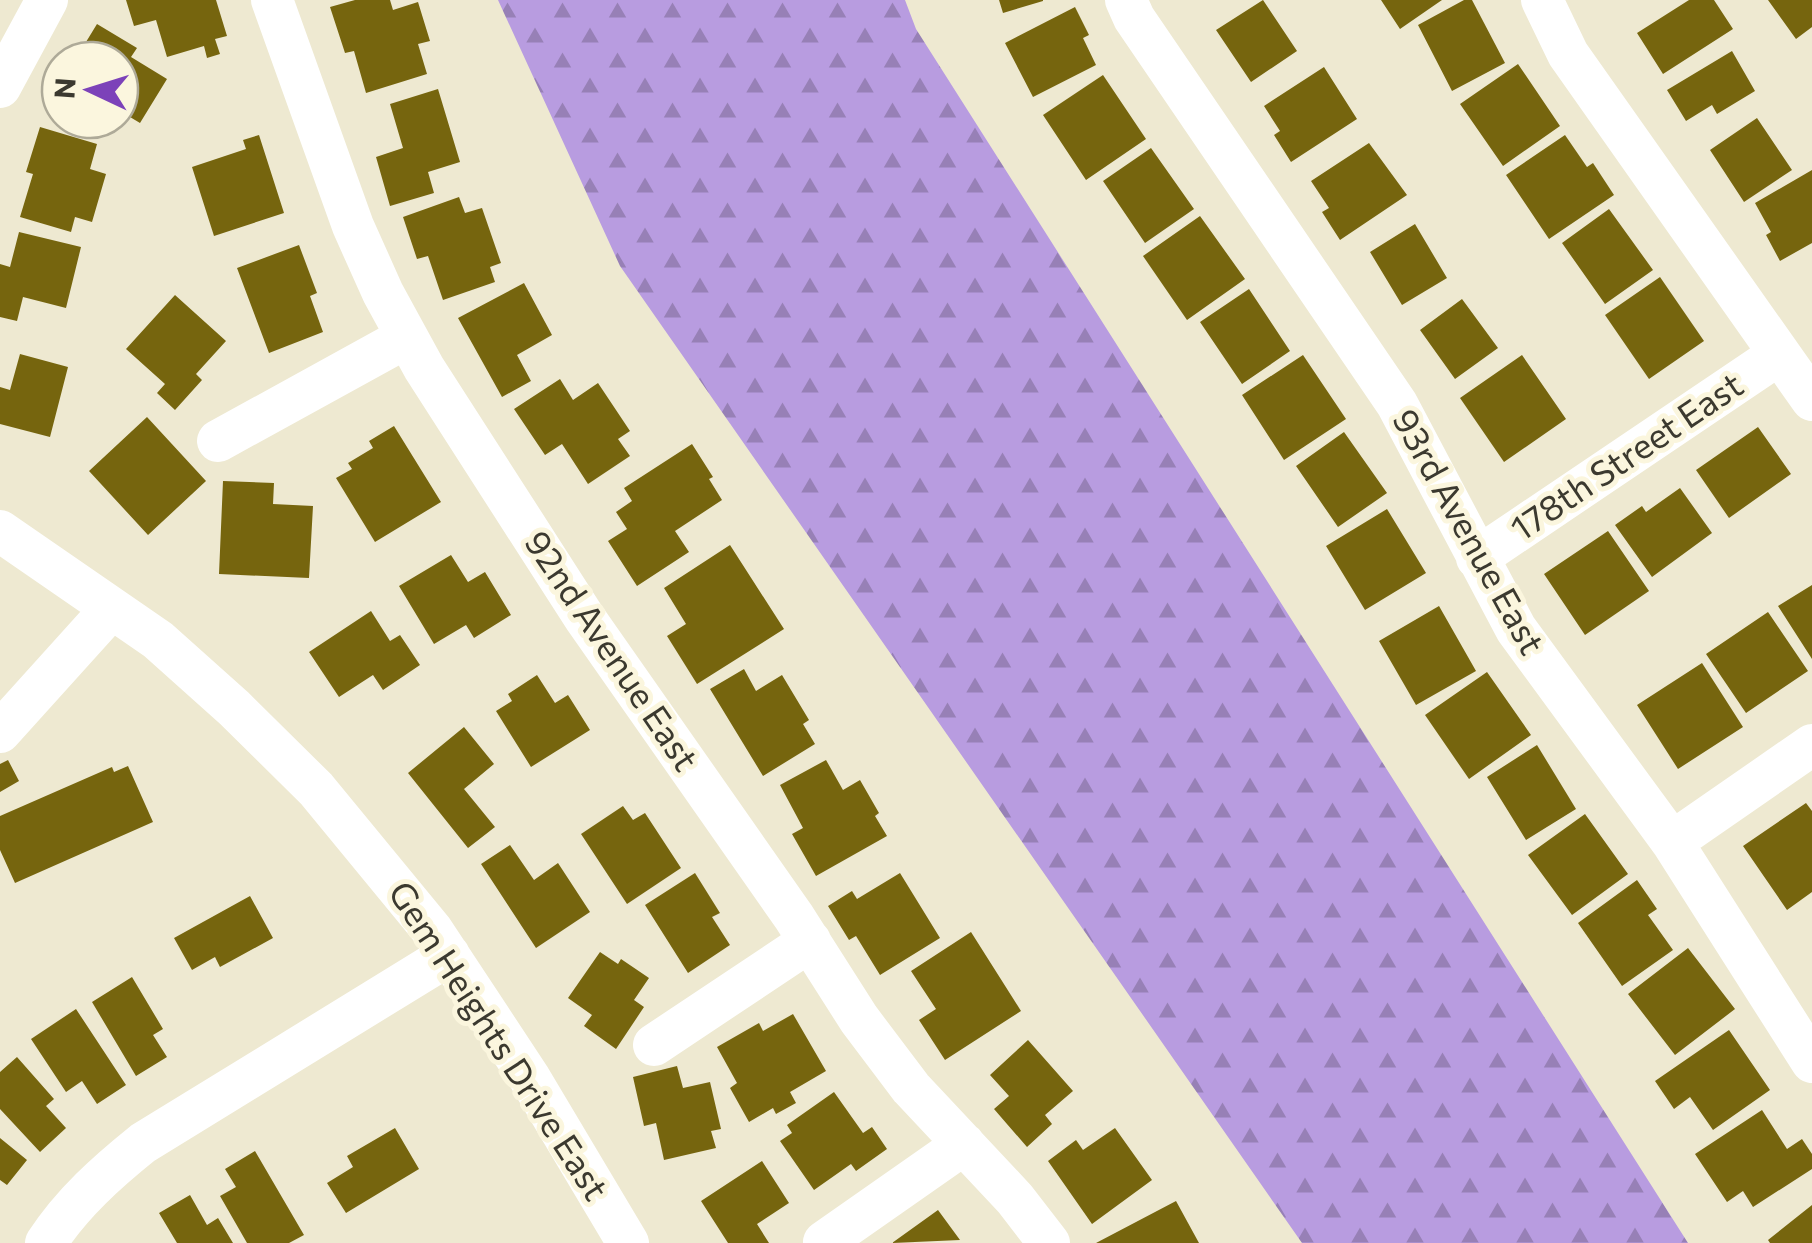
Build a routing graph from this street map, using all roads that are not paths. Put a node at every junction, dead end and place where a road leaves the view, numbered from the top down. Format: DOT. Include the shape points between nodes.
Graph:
graph roads {
  1 [pos="47,0"];
  2 [pos="272,0"];
  3 [pos="1126,0"];
  4 [pos="1552,3"];
  5 [pos="0,86"];
  6 [pos="407,337"];
  7 [pos="1778,355"];
  8 [pos="1812,400"];
  9 [pos="218,441"];
  10 [pos="0,532"];
  11 [pos="1477,558"];
  12 [pos="111,609"];
  13 [pos="0,732"];
  14 [pos="1812,744"];
  15 [pos="1672,842"];
  16 [pos="810,941"];
  17 [pos="449,956"];
  18 [pos="654,1045"];
  19 [pos="1812,1062"];
  20 [pos="964,1144"];
  21 [pos="824,1242"];
  22 [pos="46,1243"];
  23 [pos="628,1243"];
  24 [pos="1048,1243"];
  1 -- 5 [label="street"];
  2 -- 6 [label="street, 92nd Avenue East" via="353,226"];
  3 -- 11 [label="street, 93rd Avenue East" via="1396,404"];
  4 -- 7 [label="street" via="1568,54"];
  6 -- 9 [label="street"];
  6 -- 16 [label="street, 92nd Avenue East" via="584,617"];
  7 -- 8 [label="street"];
  7 -- 11 [label="street, 178th Street East"];
  10 -- 12 [label="street, Gem Heights Drive East"];
  11 -- 15 [label="street, 93rd Avenue East" via="1516,629"];
  12 -- 13 [label="street"];
  12 -- 17 [label="street, Gem Heights Drive East" via="158,640 316,789"];
  14 -- 15 [label="street"];
  15 -- 19 [label="street, 93rd Avenue East"];
  16 -- 18 [label="street"];
  16 -- 20 [label="street, 92nd Avenue East" via="910,1088"];
  17 -- 22 [label="street" via="144,1142 102,1176"];
  17 -- 23 [label="street, Gem Heights Drive East"];
  20 -- 21 [label="street"];
  20 -- 24 [label="street, 92nd Avenue East"];
}
